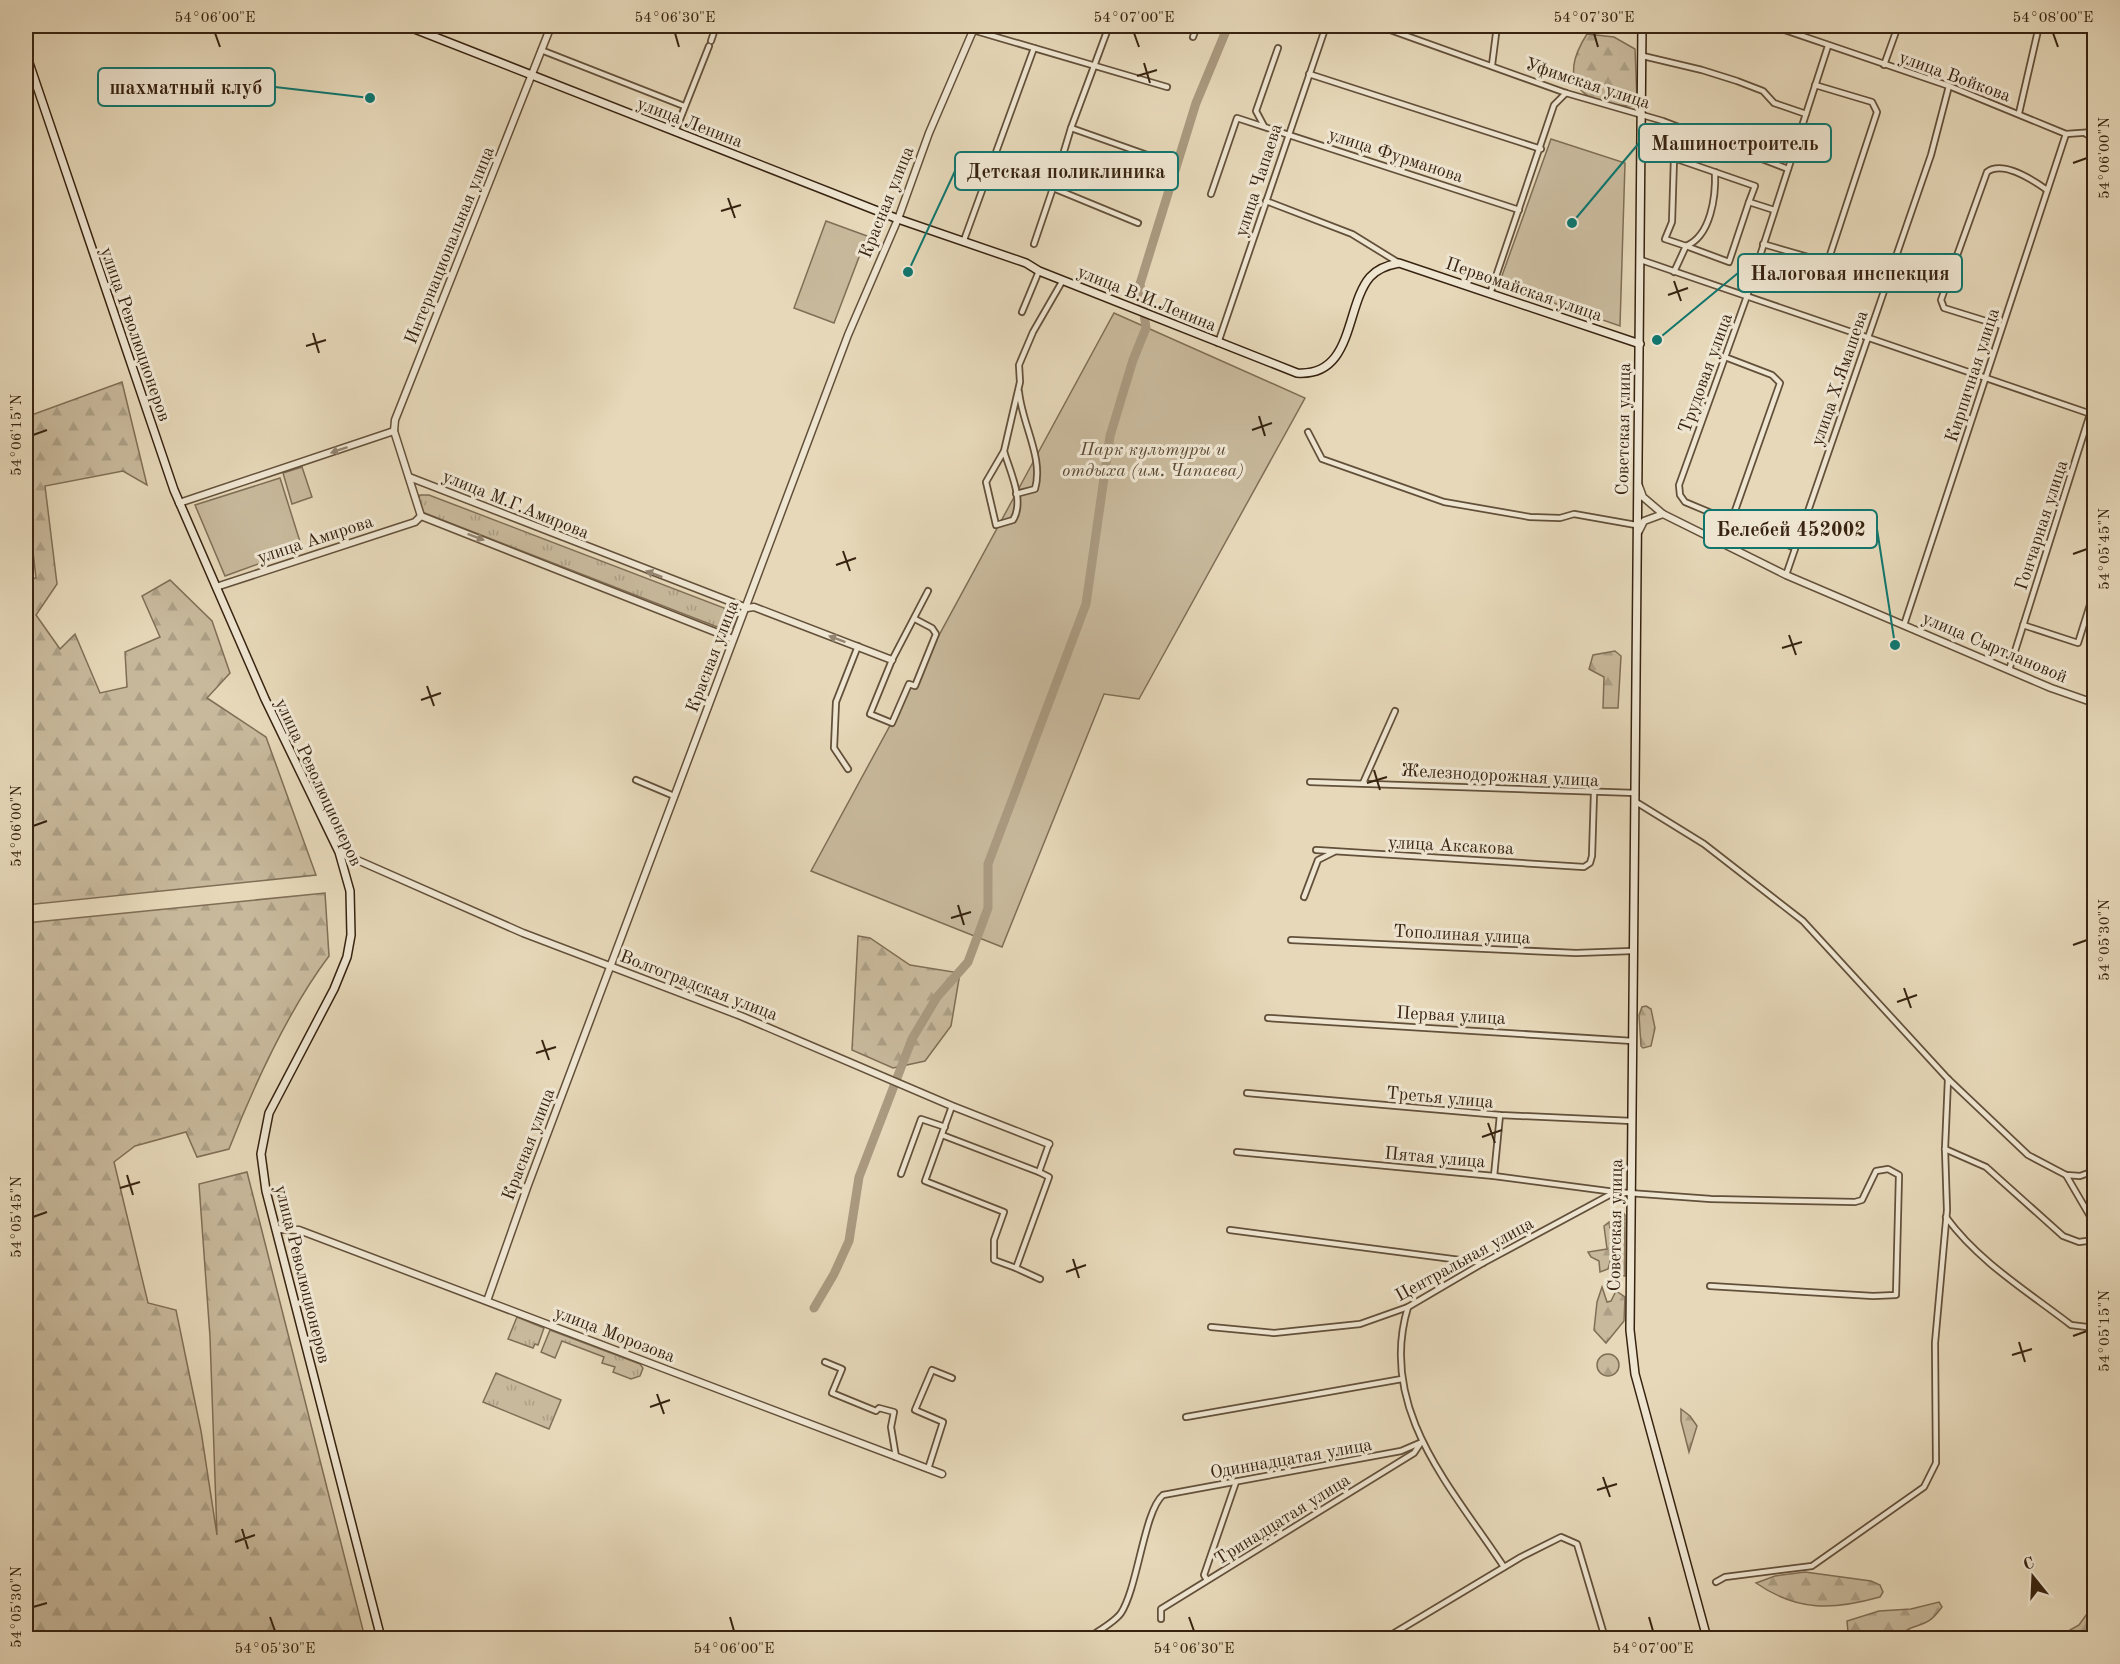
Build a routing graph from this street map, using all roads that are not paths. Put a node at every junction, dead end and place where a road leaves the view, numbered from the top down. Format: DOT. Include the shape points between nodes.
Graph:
graph roads {
  1 [pos="32,26"];
  2 [pos="407,26"];
  3 [pos="551,26"];
  4 [pos="716,26"];
  5 [pos="959,26"];
  6 [pos="1109,26"];
  7 [pos="1197,26"];
  8 [pos="1326,26"];
  9 [pos="1379,26"];
  10 [pos="1497,26"];
  11 [pos="1642,26"];
  12 [pos="1773,26"];
  13 [pos="1898,26"];
  14 [pos="2039,26"];
  15 [pos="1781,27"];
  16 [pos="974,28"];
  17 [pos="26,29"];
  18 [pos="1192,38"];
  19 [pos="1828,46"];
  20 [pos="1034,48"];
  21 [pos="1278,48"];
  22 [pos="541,50"];
  23 [pos="26,54"];
  24 [pos="1643,56"];
  25 [pos="1492,65"];
  26 [pos="1884,65"];
  27 [pos="1092,67"];
  28 [pos="1309,74"];
  29 [pos="532,75"];
  30 [pos="1815,85"];
  31 [pos="1949,86"];
  32 [pos="1167,87"];
  33 [pos="1566,93"];
  34 [pos="684,106"];
  35 [pos="2019,113"];
  36 [pos="1642,114"];
  37 [pos="1806,114"];
  38 [pos="1264,126"];
  39 [pos="1071,128"];
  40 [pos="675,132"];
  41 [pos="2094,132"];
  42 [pos="1288,133"];
  43 [pos="2084,133"];
  44 [pos="2066,134"];
  45 [pos="2094,138"];
  46 [pos="1541,149"];
  47 [pos="1653,150"];
  48 [pos="1153,157"];
  49 [pos="1674,158"];
  50 [pos="1788,169"];
  51 [pos="1715,172"];
  52 [pos="1053,189"];
  53 [pos="2047,190"];
  54 [pos="1211,194"];
  55 [pos="1266,201"];
  56 [pos="1749,202"];
  57 [pos="1519,210"];
  58 [pos="1774,210"];
  59 [pos="898,219"];
  60 [pos="1138,223"];
  61 [pos="964,240"];
  62 [pos="1034,244"];
  63 [pos="1763,244"];
  64 [pos="1686,246"];
  65 [pos="1641,260"];
  66 [pos="1399,263"];
  67 [pos="1039,271"];
  68 [pos="1674,273"];
  69 [pos="1063,279"];
  70 [pos="1490,294"];
  71 [pos="1747,296"];
  72 [pos="1022,312"];
  73 [pos="2002,326"];
  74 [pos="1866,338"];
  75 [pos="1218,343"];
  76 [pos="1640,344"];
  77 [pos="1725,357"];
  78 [pos="1986,377"];
  79 [pos="2094,387"];
  80 [pos="1018,389"];
  81 [pos="2092,415"];
  82 [pos="394,431"];
  83 [pos="1308,432"];
  84 [pos="1004,451"];
  85 [pos="409,477"];
  86 [pos="1637,481"];
  87 [pos="1016,494"];
  88 [pos="179,503"];
  89 [pos="1663,514"];
  90 [pos="421,516"];
  91 [pos="1731,522"];
  92 [pos="1636,525"];
  93 [pos="1637,541"];
  94 [pos="1795,548"];
  95 [pos="1785,575"];
  96 [pos="216,586"];
  97 [pos="928,591"];
  98 [pos="2094,592"];
  99 [pos="747,608"];
  100 [pos="915,619"];
  101 [pos="1904,625"];
  102 [pos="2023,625"];
  103 [pos="733,639"];
  104 [pos="858,646"];
  105 [pos="892,660"];
  106 [pos="2009,670"];
  107 [pos="2094,703"];
  108 [pos="1395,711"];
  109 [pos="848,769"];
  110 [pos="636,780"];
  111 [pos="1310,782"];
  112 [pos="1364,783"];
  113 [pos="1594,793"];
  114 [pos="1636,793"];
  115 [pos="674,796"];
  116 [pos="1636,802"];
  117 [pos="1316,850"];
  118 [pos="339,852"];
  119 [pos="1334,852"];
  120 [pos="1304,897"];
  121 [pos="1291,940"];
  122 [pos="1632,951"];
  123 [pos="610,968"];
  124 [pos="1268,1018"];
  125 [pos="1633,1041"];
  126 [pos="1948,1079"];
  127 [pos="1247,1093"];
  128 [pos="952,1107"];
  129 [pos="1500,1115"];
  130 [pos="1632,1121"];
  131 [pos="945,1127"];
  132 [pos="942,1135"];
  133 [pos="1049,1144"];
  134 [pos="1945,1149"];
  135 [pos="1237,1152"];
  136 [pos="2094,1171"];
  137 [pos="1039,1172"];
  138 [pos="901,1174"];
  139 [pos="2066,1175"];
  140 [pos="1494,1176"];
  141 [pos="1615,1192"];
  142 [pos="1630,1193"];
  143 [pos="1946,1217"];
  144 [pos="276,1229"];
  145 [pos="1230,1230"];
  146 [pos="2094,1234"];
  147 [pos="2094,1240"];
  148 [pos="1483,1263"];
  149 [pos="1016,1268"];
  150 [pos="1040,1279"];
  151 [pos="1710,1286"];
  152 [pos="487,1301"];
  153 [pos="1408,1307"];
  154 [pos="2094,1323"];
  155 [pos="1211,1327"];
  156 [pos="825,1362"];
  157 [pos="952,1378"];
  158 [pos="1402,1379"];
  159 [pos="1186,1417"];
  160 [pos="1422,1442"];
  161 [pos="896,1457"];
  162 [pos="928,1469"];
  163 [pos="942,1474"];
  164 [pos="1236,1482"];
  165 [pos="1504,1567"];
  166 [pos="1207,1581"];
  167 [pos="1716,1582"];
  168 [pos="1161,1619"];
  169 [pos="381,1638"];
  170 [pos="1088,1638"];
  171 [pos="1386,1638"];
  172 [pos="1605,1638"];
  173 [pos="1707,1638"];
  1 -- 17 [label="main road"];
  2 -- 29 [label="main road, улица Ленина"];
  3 -- 22 [label="street, Интернациональная улица"];
  4 -- 34 [label="street"];
  5 -- 16 [label="street"];
  6 -- 27 [label="street"];
  7 -- 18 [label="street"];
  8 -- 28 [label="street, улица Чапаева"];
  9 -- 25 [label="street, Уфимская улица"];
  10 -- 25 [label="street"];
  11 -- 24 [label="main road, Советская улица"];
  12 -- 15 [label="street, улица Войкова"];
  13 -- 26 [label="street"];
  14 -- 35 [label="street"];
  15 -- 19 [label="street, улица Войкова"];
  16 -- 20 [label="street"];
  16 -- 59 [label="street, Красная улица"];
  19 -- 26 [label="street, улица Войкова"];
  19 -- 30 [label="street, Трудовая улица"];
  20 -- 27 [label="street"];
  20 -- 61 [label="street"];
  21 -- 38 [label="street" via="1256,111"];
  22 -- 29 [label="street, Интернациональная улица"];
  22 -- 34 [label="street"];
  23 -- 88 [label="main road, улица Революционеров"];
  24 -- 36 [label="main road, Советская улица"];
  24 -- 37 [label="street" via="1737,81 1762,92 1774,103"];
  25 -- 33 [label="street, Уфимская улица"];
  26 -- 31 [label="street, улица Войкова"];
  27 -- 32 [label="street"];
  27 -- 39 [label="street"];
  28 -- 42 [label="street, улица Чапаева"];
  28 -- 46 [label="street"];
  29 -- 40 [label="main road, улица Ленина"];
  29 -- 82 [label="street, Интернациональная улица" via="395,420"];
  30 -- 37 [label="street, Трудовая улица"];
  30 -- 63 [label="street" via="1872,102 1877,112 1829,258 1822,261"];
  31 -- 35 [label="street, улица Войкова"];
  31 -- 74 [label="street, улица Х.Ямашева" via="1931,155"];
  33 -- 36 [label="street, Уфимская улица"];
  33 -- 46 [label="street" via="1554,105"];
  34 -- 40 [label="street"];
  35 -- 44 [label="street, улица Войкова"];
  36 -- 50 [label="street, Уфимская улица"];
  36 -- 65 [label="main road, Советская улица"];
  37 -- 50 [label="street, Трудовая улица"];
  38 -- 42 [label="street, улица Фурманова"];
  38 -- 54 [label="street, улица Фурманова" via="1237,118"];
  39 -- 48 [label="street"];
  39 -- 52 [label="street"];
  40 -- 59 [label="main road, улица Ленина"];
  41 -- 43 [label="street, улица Войкова"];
  42 -- 55 [label="street, улица Чапаева"];
  42 -- 57 [label="street, улица Фурманова"];
  43 -- 44 [label="street, улица Войкова"];
  43 -- 45 [label="street"];
  44 -- 53 [label="street, Кирпичная улица"];
  46 -- 57 [label="street"];
  47 -- 49 [label="street"];
  49 -- 51 [label="street"];
  49 -- 64 [label="street" via="1672,222 1665,239"];
  50 -- 58 [label="street, Трудовая улица"];
  51 -- 56 [label="street" via="1755,186"];
  51 -- 64 [label="street" via="1716,192 1703,231 1696,242"];
  52 -- 60 [label="street"];
  52 -- 62 [label="street"];
  53 -- 73 [label="street, Кирпичная улица"];
  53 -- 73 [label="street" via="2000,168 1987,172 1941,300 1944,308"];
  55 -- 66 [label="street, Первомайская улица" via="1352,234"];
  55 -- 75 [label="street, улица Чапаева"];
  56 -- 58 [label="street"];
  56 -- 64 [label="street" via="1729,262"];
  57 -- 70 [label="street"];
  58 -- 63 [label="street, Трудовая улица"];
  59 -- 61 [label="main road, улица Ленина"];
  59 -- 99 [label="street, Красная улица" via="848,335"];
  61 -- 67 [label="main road, улица В.И.Ленина"];
  63 -- 71 [label="street, Трудовая улица"];
  64 -- 68 [label="street"];
  65 -- 68 [label="street"];
  65 -- 76 [label="main road, Советская улица"];
  66 -- 70 [label="main road, Первомайская улица"];
  66 -- 75 [label="main road, улица В.И.Ленина" via="1385,266 1368,279 1342,345 1320,370 1297,373"];
  67 -- 69 [label="main road, улица В.И.Ленина"];
  67 -- 72 [label="street"];
  68 -- 71 [label="street"];
  69 -- 75 [label="main road, улица В.И.Ленина"];
  69 -- 80 [label="street" via="1019,365"];
  70 -- 76 [label="main road, Первомайская улица"];
  71 -- 74 [label="street"];
  71 -- 77 [label="street, Трудовая улица"];
  73 -- 78 [label="street, Кирпичная улица"];
  74 -- 78 [label="street"];
  74 -- 94 [label="street, улица Х.Ямашева"];
  76 -- 86 [label="main road, Советская улица"];
  77 -- 91 [label="street, Трудовая улица" via="1679,485 1686,502"];
  77 -- 91 [label="street" via="1772,375 1780,383"];
  78 -- 81 [label="street"];
  78 -- 101 [label="street, Кирпичная улица"];
  79 -- 81 [label="street, Гончарная улица"];
  80 -- 84 [label="street"];
  80 -- 87 [label="street" via="1038,478 1035,489"];
  81 -- 102 [label="street, Гончарная улица"];
  82 -- 85 [label="street"];
  82 -- 88 [label="street, one-way"];
  83 -- 92 [label="street" via="1322,459 1444,502 1530,517 1560,518 1574,514"];
  84 -- 87 [label="street"];
  84 -- 87 [label="street" via="986,482 996,525 1013,520 1018,512"];
  85 -- 90 [label="street, улица М.Г.Амирова"];
  99 -- 85 [label="street, улица М.Г.Амирова, one-way"];
  86 -- 89 [label="street, улица Сыртлановой" via="1643,497"];
  86 -- 92 [label="main road, Советская улица"];
  88 -- 96 [label="main road, улица Революционеров"];
  89 -- 93 [label="street" via="1644,521"];
  89 -- 95 [label="street, улица Сыртлановой"];
  90 -- 96 [label="street, улица Амирова" via="415,522"];
  90 -- 103 [label="street, one-way"];
  91 -- 94 [label="street"];
  92 -- 93 [label="main road, Советская улица"];
  93 -- 114 [label="main road, Советская улица"];
  94 -- 95 [label="street, улица Х.Ямашева"];
  95 -- 101 [label="street, улица Сыртлановой"];
  96 -- 118 [label="main road, улица Революционеров"];
  97 -- 100 [label="street"];
  98 -- 102 [label="street" via="2078,643"];
  99 -- 103 [label="street, Красная улица"];
  104 -- 99 [label="street, улица М.Г.Амирова, one-way" via="754,607"];
  100 -- 105 [label="street"];
  100 -- 105 [label="street" via="936,634 915,686 909,684 892,723 870,714"];
  101 -- 106 [label="street, улица Сыртлановой"];
  102 -- 106 [label="street, Гончарная улица"];
  103 -- 115 [label="street, Красная улица"];
  104 -- 105 [label="street, улица М.Г.Амирова"];
  104 -- 109 [label="street" via="836,702 834,748"];
  106 -- 107 [label="street, улица Сыртлановой"];
  108 -- 112 [label="street, Железнодорожная улица"];
  110 -- 115 [label="street"];
  111 -- 112 [label="street, Железнодорожная улица"];
  112 -- 113 [label="street, Железнодорожная улица"];
  113 -- 114 [label="street, Железнодорожная улица"];
  113 -- 119 [label="street, улица Аксакова" via="1593,856 1584,867"];
  114 -- 116 [label="main road, Советская улица"];
  115 -- 123 [label="street, Красная улица"];
  116 -- 122 [label="main road, Советская улица"];
  116 -- 126 [label="street" via="1704,844 1803,921"];
  117 -- 119 [label="street, улица Аксакова"];
  118 -- 123 [label="street, Волгоградская улица"];
  118 -- 144 [label="main road, улица Революционеров" via="351,891 347,957 269,1113 263,1134 263,1176"];
  119 -- 120 [label="street" via="1318,860"];
  121 -- 122 [label="street, Тополиная улица" via="1576,953"];
  122 -- 125 [label="main road, Советская улица"];
  123 -- 128 [label="street, Волгоградская улица" via="741,1016"];
  123 -- 152 [label="street, Красная улица"];
  124 -- 125 [label="street, Первая улица"];
  125 -- 130 [label="main road, Советская улица"];
  126 -- 134 [label="street"];
  126 -- 139 [label="street" via="2028,1155"];
  127 -- 129 [label="street, Третья улица"];
  128 -- 131 [label="street"];
  128 -- 133 [label="street, Волгоградская улица"];
  129 -- 130 [label="street, Третья улица"];
  129 -- 140 [label="street"];
  130 -- 142 [label="main road, Советская улица"];
  131 -- 132 [label="street"];
  131 -- 138 [label="street" via="921,1119"];
  132 -- 137 [label="street"];
  132 -- 149 [label="street" via="925,1181 1004,1212 994,1239 994,1260"];
  133 -- 137 [label="street"];
  134 -- 143 [label="street"];
  134 -- 147 [label="street" via="1986,1167 2063,1236 2079,1242"];
  135 -- 140 [label="street, Пятая улица"];
  136 -- 139 [label="street"];
  137 -- 149 [label="street" via="1049,1177"];
  139 -- 146 [label="street" via="2094,1223"];
  140 -- 141 [label="street, Пятая улица"];
  141 -- 142 [label="street, Пятая улица"];
  141 -- 148 [label="street, Центральная улица"];
  142 -- 151 [label="street, Пятая улица" via="1855,1202 1863,1200 1876,1171 1888,1169 1899,1175 1896,1294"];
  142 -- 173 [label="main road, Советская улица" via="1632,1359"];
  143 -- 154 [label="street" via="1962,1239 1986,1260 2071,1325 2087,1327"];
  143 -- 167 [label="street" via="1935,1342 1936,1463 1924,1487 1812,1566 1725,1577"];
  144 -- 152 [label="street, улица Морозова" via="299,1230"];
  144 -- 169 [label="main road, улица Революционеров"];
  145 -- 148 [label="street"];
  148 -- 153 [label="street, Центральная улица"];
  149 -- 150 [label="street"];
  152 -- 161 [label="street, улица Морозова"];
  153 -- 155 [label="street, Центральная улица" via="1360,1324 1274,1333"];
  153 -- 158 [label="street" via="1401,1329"];
  156 -- 161 [label="street" via="842,1369 832,1394 876,1411 879,1408 894,1412 891,1427"];
  157 -- 162 [label="street" via="932,1370 915,1410 944,1422"];
  158 -- 159 [label="street"];
  158 -- 160 [label="street" via="1410,1417"];
  160 -- 164 [label="street, Одиннадцатая улица" via="1401,1452"];
  160 -- 165 [label="street"];
  160 -- 166 [label="street, Тринадцатая улица" via="1414,1453"];
  161 -- 162 [label="street, улица Морозова"];
  162 -- 163 [label="street, улица Морозова"];
  164 -- 166 [label="street" via="1204,1575"];
  164 -- 170 [label="street, Одиннадцатая улица" via="1163,1495 1159,1499 1121,1613"];
  165 -- 171 [label="street"];
  165 -- 172 [label="street" via="1561,1536 1569,1538 1583,1560"];
  166 -- 168 [label="street, Тринадцатая улица" via="1161,1609"];
}
